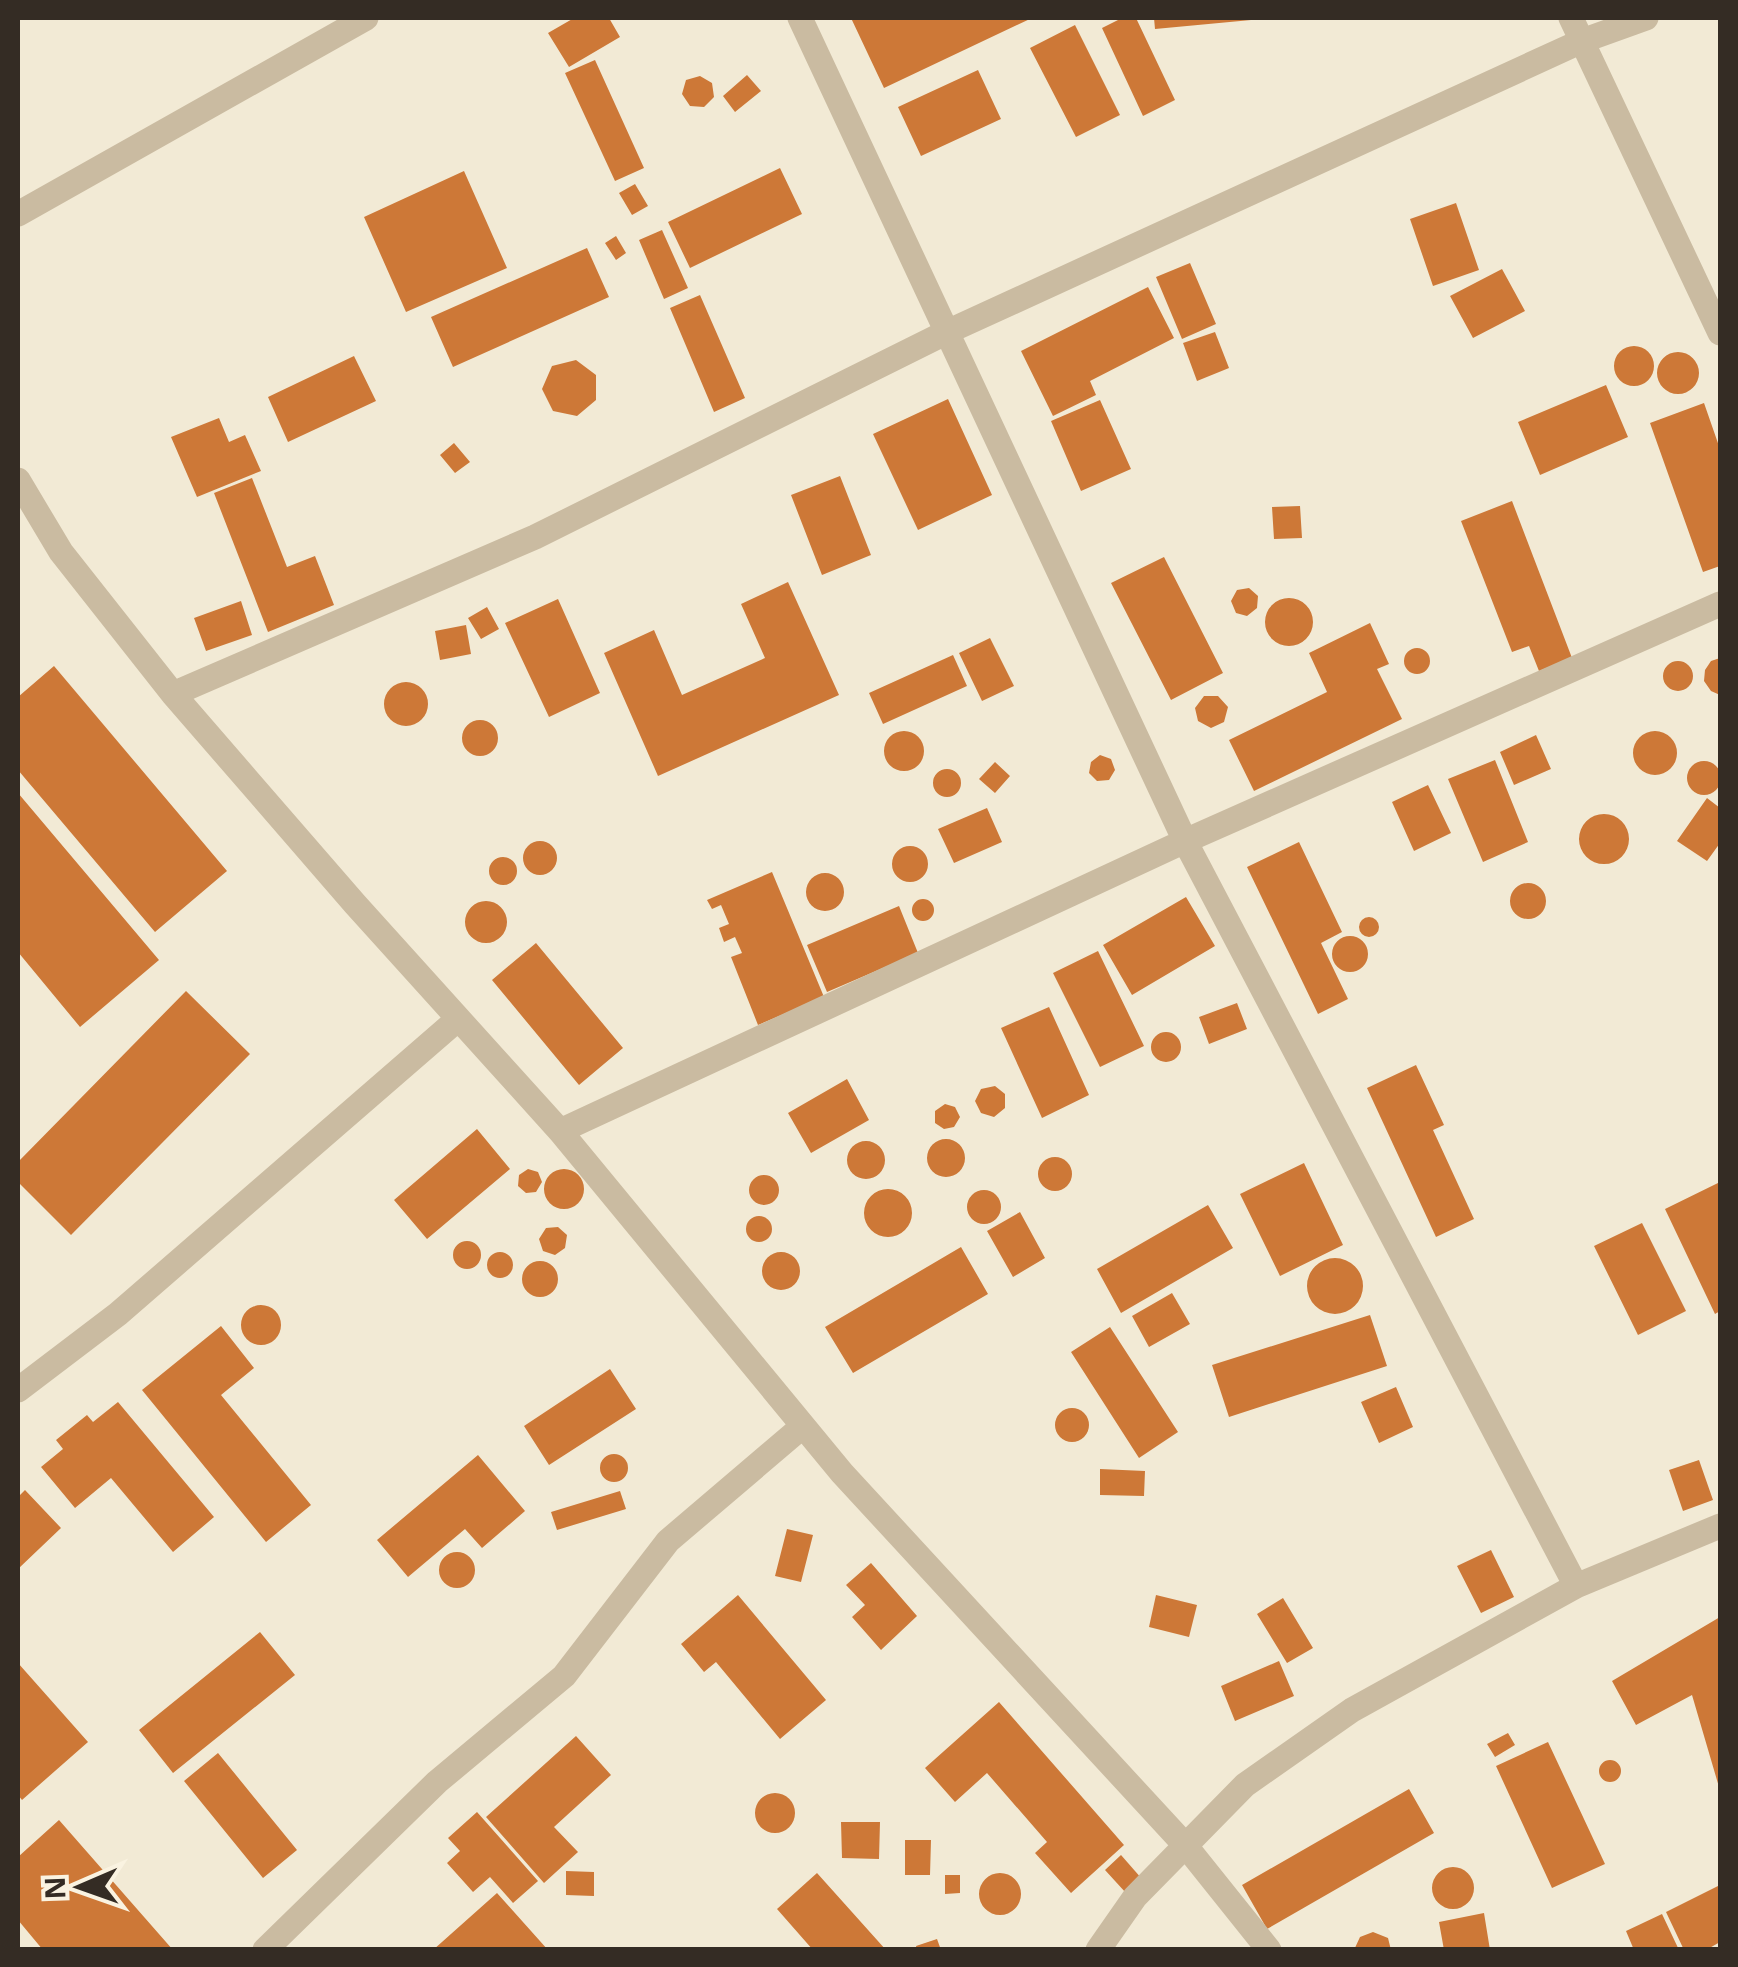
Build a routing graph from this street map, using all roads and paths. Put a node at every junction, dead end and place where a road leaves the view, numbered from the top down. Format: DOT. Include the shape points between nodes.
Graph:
graph roads {
  1 [pos="366,18"];
  2 [pos="800,18"];
  3 [pos="1571,18"];
  4 [pos="1646,18"];
  5 [pos="1582,42"];
  6 [pos="18,214"];
  7 [pos="947,332"];
  8 [pos="1720,334"];
  9 [pos="18,480"];
  10 [pos="1720,604"];
  11 [pos="173,694"];
  12 [pos="1185,841"];
  13 [pos="458,1019"];
  14 [pos="560,1131"];
  15 [pos="18,1390"];
  16 [pos="803,1426"];
  17 [pos="1720,1526"];
  18 [pos="1576,1586"];
  19 [pos="1185,1846"];
  20 [pos="265,1950"];
  21 [pos="1098,1950"];
  22 [pos="1268,1950"];
  1 -- 6 [label="street"];
  2 -- 7 [label="street"];
  3 -- 5 [label="street"];
  4 -- 5 [label="street"];
  5 -- 7 [label="street"];
  5 -- 8 [label="street"];
  7 -- 11 [label="street" via="534,538"];
  7 -- 12 [label="street"];
  9 -- 11 [label="street" via="61,552"];
  10 -- 12 [label="street"];
  11 -- 13 [label="street"];
  12 -- 14 [label="street"];
  12 -- 18 [label="street"];
  13 -- 14 [label="street"];
  13 -- 15 [label="street" via="118,1314"];
  14 -- 16 [label="street"];
  16 -- 19 [label="street"];
  16 -- 20 [label="street" via="668,1541 564,1676 438,1782"];
  17 -- 18 [label="street"];
  18 -- 19 [label="street" via="1352,1710 1245,1785"];
  19 -- 21 [label="street"];
  19 -- 22 [label="street"];
}
